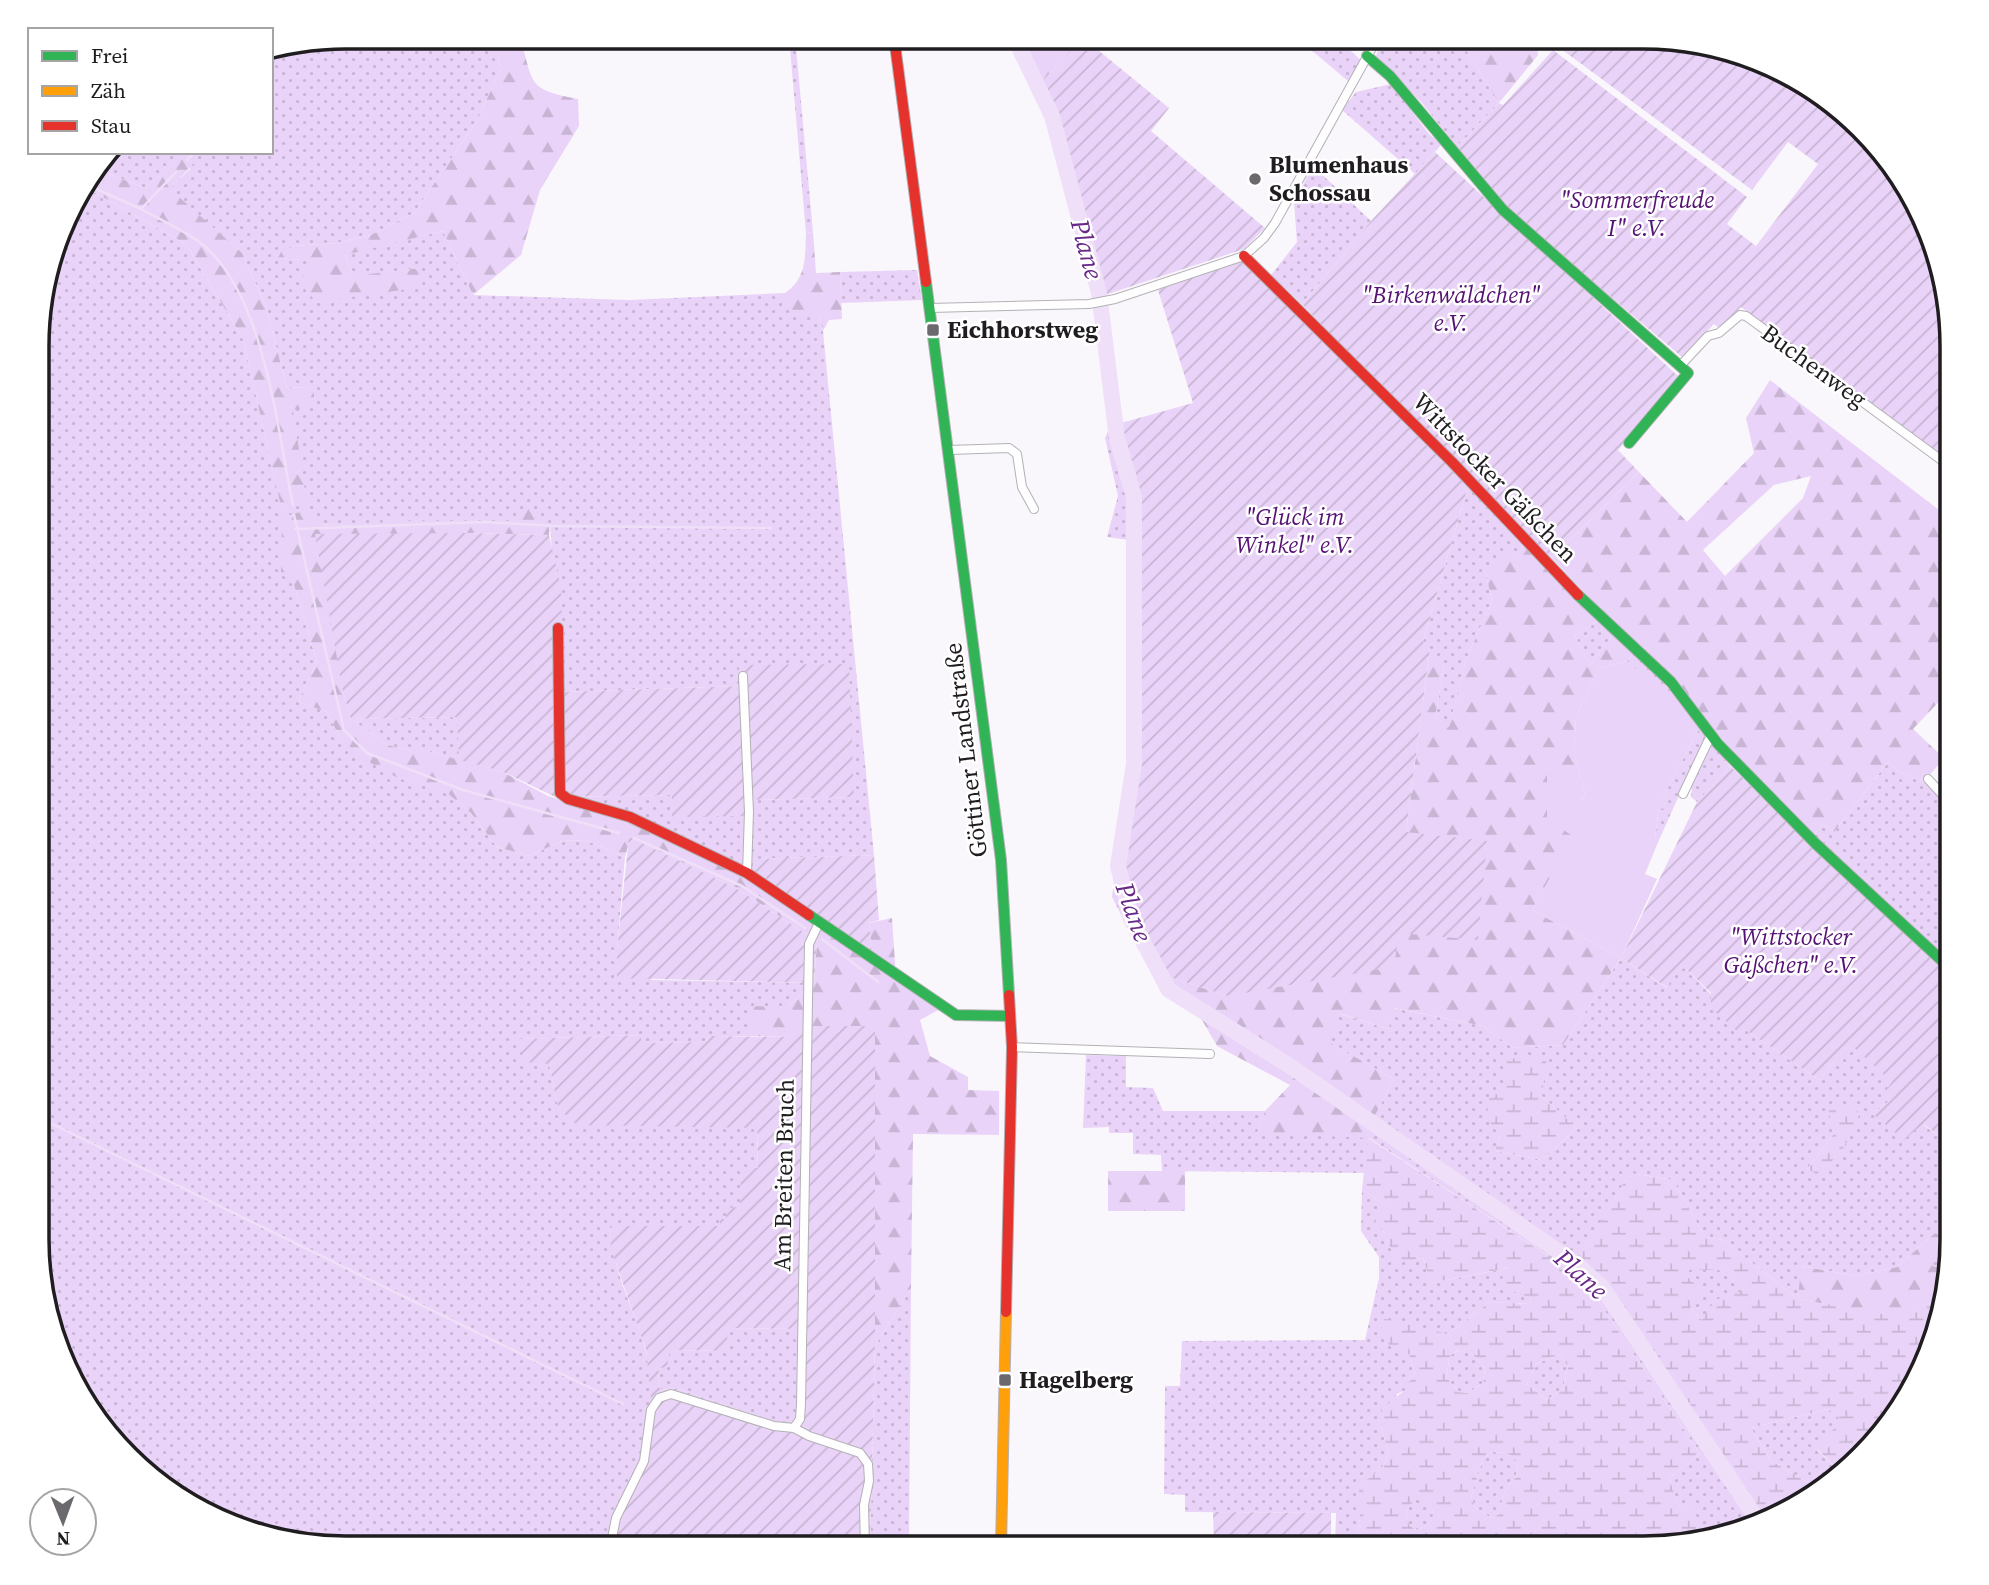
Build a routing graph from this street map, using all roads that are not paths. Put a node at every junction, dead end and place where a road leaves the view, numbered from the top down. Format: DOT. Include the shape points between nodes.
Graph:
graph roads {
  1 [pos="896,49"];
  2 [pos="1371,49"];
  3 [pos="1367,56"];
  4 [pos="1244,256"];
  5 [pos="930,307"];
  6 [pos="1680,366"];
  7 [pos="1629,443"];
  8 [pos="949,450"];
  9 [pos="1940,459"];
  10 [pos="1034,509"];
  11 [pos="558,628"];
  12 [pos="743,676"];
  13 [pos="1711,735"];
  14 [pos="1928,779"];
  15 [pos="1940,792"];
  16 [pos="1683,794"];
  17 [pos="747,873"];
  18 [pos="820,923"];
  19 [pos="1940,959"];
  20 [pos="1010,1016"];
  21 [pos="1012,1047"];
  22 [pos="1210,1054"];
  23 [pos="794,1428"];
  24 [pos="612,1536"];
  25 [pos="864,1536"];
  26 [pos="1001,1536"];
  1 -- 5 [label="street, Göttiner Landstraße"];
  2 -- 3 [label="street"];
  3 -- 4 [label="street" via="1275,223"];
  3 -- 6 [label="street" via="1390,76 1503,209"];
  4 -- 5 [label="street" via="1089,304"];
  4 -- 13 [label="street, Wittstocker Gäßchen" via="1579,596 1671,682"];
  5 -- 8 [label="street, Göttiner Landstraße"];
  6 -- 7 [label="street" via="1688,373"];
  6 -- 9 [label="street, Buchenweg" via="1708,336 1719,333 1740,315 1746,316"];
  8 -- 10 [label="street" via="1009,448 1017,454 1022,487"];
  8 -- 20 [label="street, Göttiner Landstraße" via="998,823"];
  11 -- 17 [label="street" via="560,793 651,825"];
  12 -- 17 [label="street"];
  13 -- 16 [label="street"];
  13 -- 19 [label="street, Wittstocker Gäßchen" via="1816,845"];
  14 -- 15 [label="street"];
  17 -- 18 [label="street"];
  18 -- 20 [label="street" via="956,1015"];
  18 -- 23 [label="street, Am Breiten Bruch" via="808,944 801,1404"];
  20 -- 21 [label="street, Göttiner Landstraße"];
  21 -- 22 [label="street"];
  21 -- 26 [label="street, Göttiner Landstraße"];
  23 -- 24 [label="street" via="774,1426 681,1395 664,1395 651,1410 643,1461"];
  23 -- 25 [label="street" via="852,1448 865,1459 869,1481"];
}
